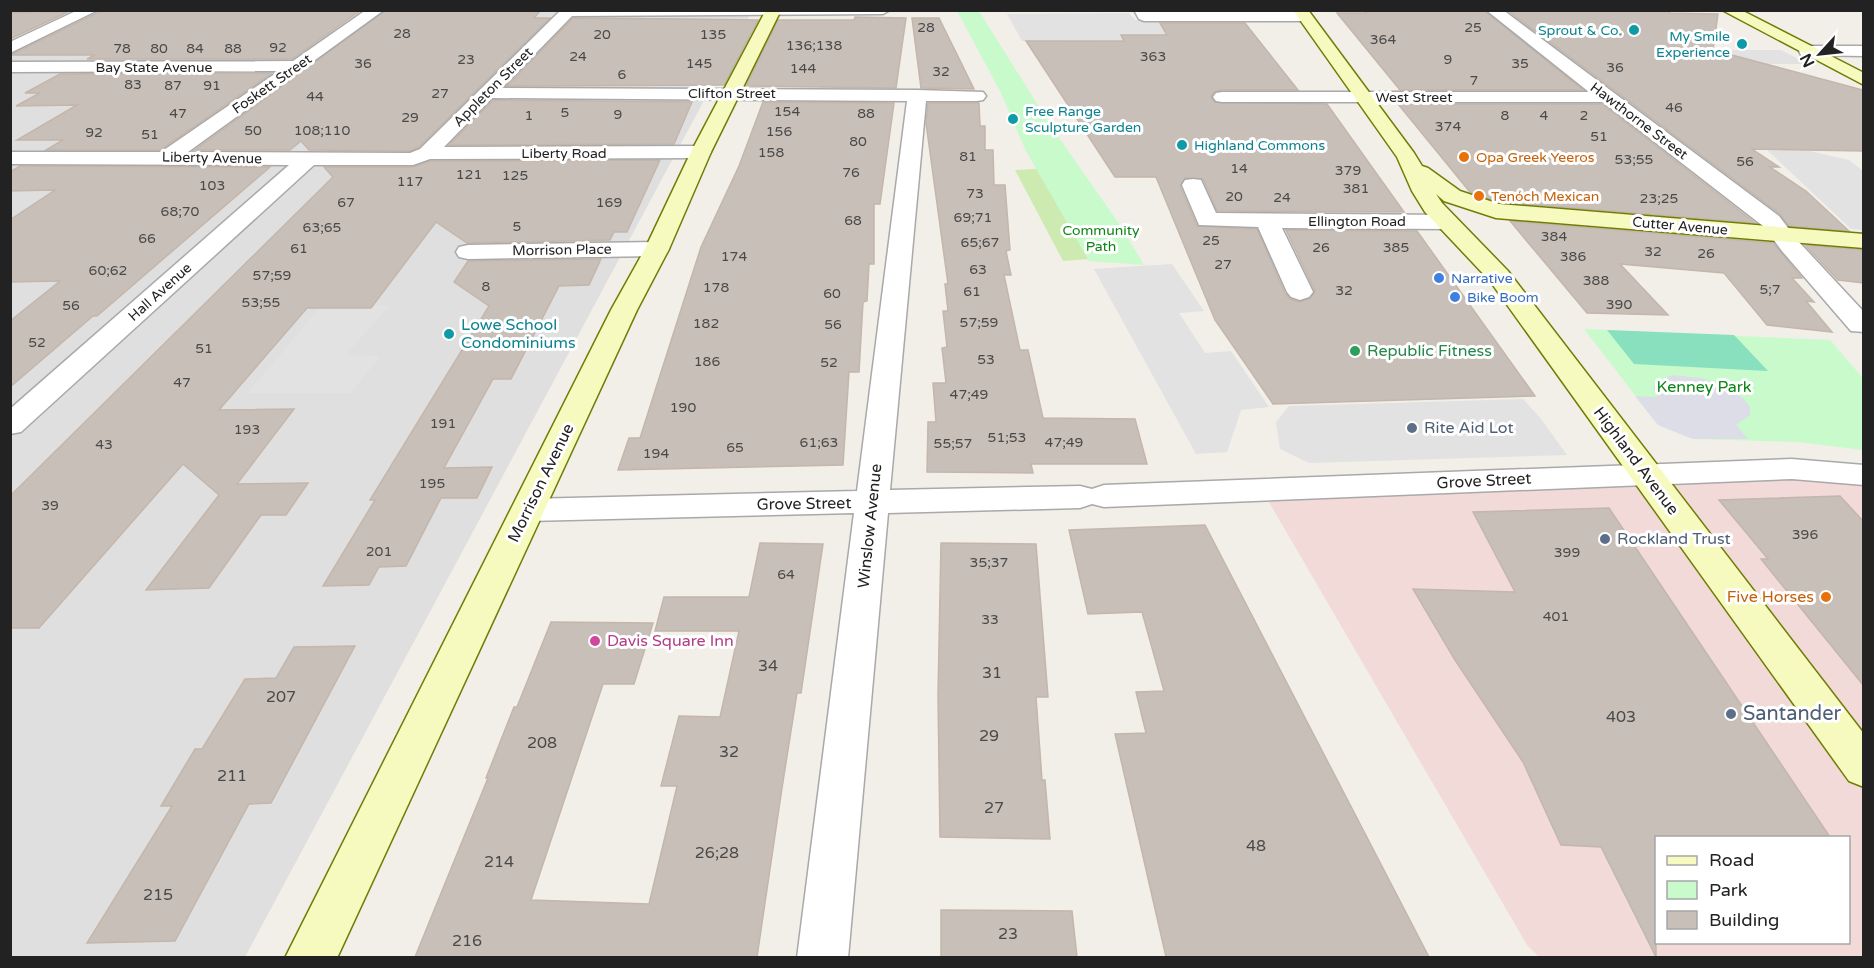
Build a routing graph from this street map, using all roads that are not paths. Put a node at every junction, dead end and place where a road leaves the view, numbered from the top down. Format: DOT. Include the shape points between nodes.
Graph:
graph roads {
  1 [pos="91,10"];
  2 [pos="377,10"];
  3 [pos="883,10"];
  4 [pos="1494,10"];
  5 [pos="1729,10"];
  6 [pos="569,11"];
  7 [pos="773,11"];
  8 [pos="1142,13"];
  9 [pos="1302,14"];
  10 [pos="10,48"];
  11 [pos="1807,51"];
  12 [pos="1863,51"];
  13 [pos="297,66"];
  14 [pos="10,67"];
  15 [pos="1863,80"];
  16 [pos="488,93"];
  17 [pos="733,93"];
  18 [pos="917,95"];
  19 [pos="977,96"];
  20 [pos="1222,97"];
  21 [pos="1363,97"];
  22 [pos="1607,97"];
  23 [pos="701,152"];
  24 [pos="420,156"];
  25 [pos="168,157"];
  26 [pos="1407,157"];
  27 [pos="10,158"];
  28 [pos="45,158"];
  29 [pos="308,159"];
  30 [pos="10,178"];
  31 [pos="1193,185"];
  32 [pos="1496,211"];
  33 [pos="1267,221"];
  34 [pos="1447,222"];
  35 [pos="1781,234"];
  36 [pos="1863,241"];
  37 [pos="657,249"];
  38 [pos="468,252"];
  39 [pos="1499,276"];
  40 [pos="1300,292"];
  41 [pos="1861,325"];
  42 [pos="10,425"];
  43 [pos="1645,474"];
  44 [pos="1863,475"];
  45 [pos="873,502"];
  46 [pos="528,510"];
  47 [pos="1863,768"];
  48 [pos="310,957"];
  49 [pos="822,957"];
  1 -- 10 [label="street"];
  2 -- 13 [label="street, Foskett Street"];
  3 -- 7 [label="street"];
  4 -- 22 [label="street, Hawthorne Street"];
  5 -- 11 [label="main road"];
  6 -- 7 [label="street"];
  6 -- 16 [label="street, Appleton Street"];
  7 -- 17 [label="main road, Morrison Avenue"];
  8 -- 9 [label="street"];
  9 -- 21 [label="main road, Highland Avenue"];
  11 -- 12 [label="street"];
  11 -- 15 [label="main road"];
  13 -- 14 [label="street, Bay State Avenue"];
  13 -- 25 [label="street, Foskett Street"];
  16 -- 17 [label="street, Clifton Street"];
  16 -- 24 [label="street, Appleton Street"];
  17 -- 18 [label="street, Clifton Street"];
  17 -- 23 [label="main road, Morrison Avenue"];
  18 -- 19 [label="street, Clifton Street"];
  18 -- 45 [label="street, Winslow Avenue"];
  20 -- 21 [label="street, West Street"];
  21 -- 22 [label="street, West Street"];
  21 -- 26 [label="main road, Highland Avenue"];
  22 -- 35 [label="street, Hawthorne Street" via="1771,221"];
  23 -- 24 [label="street, Liberty Road"];
  23 -- 37 [label="main road, Morrison Avenue"];
  24 -- 29 [label="street, Liberty Avenue"];
  25 -- 28 [label="street, Liberty Avenue"];
  25 -- 29 [label="street, Liberty Avenue"];
  26 -- 32 [label="main road, Highland Avenue" via="1448,194"];
  26 -- 34 [label="main road, Highland Avenue" via="1422,191"];
  27 -- 28 [label="street, Liberty Avenue"];
  28 -- 30 [label="street"];
  29 -- 42 [label="street, Hall Avenue"];
  31 -- 33 [label="street, Ellington Road" via="1207,220"];
  32 -- 35 [label="main road, Cutter Avenue"];
  32 -- 39 [label="main road" via="1473,215 1469,220 1481,251"];
  33 -- 34 [label="street, Ellington Road"];
  33 -- 40 [label="street"];
  34 -- 39 [label="main road, Highland Avenue"];
  35 -- 36 [label="main road, Cutter Avenue"];
  35 -- 41 [label="street, Hawthorne Street"];
  37 -- 38 [label="street, Morrison Place"];
  37 -- 46 [label="main road, Morrison Avenue"];
  39 -- 43 [label="main road, Highland Avenue"];
  43 -- 44 [label="street, Grove Street" via="1792,469"];
  43 -- 45 [label="street, Grove Street"];
  43 -- 47 [label="main road, Highland Avenue"];
  45 -- 46 [label="street, Grove Street"];
  45 -- 49 [label="street, Winslow Avenue"];
  46 -- 48 [label="main road, Morrison Avenue"];
}
